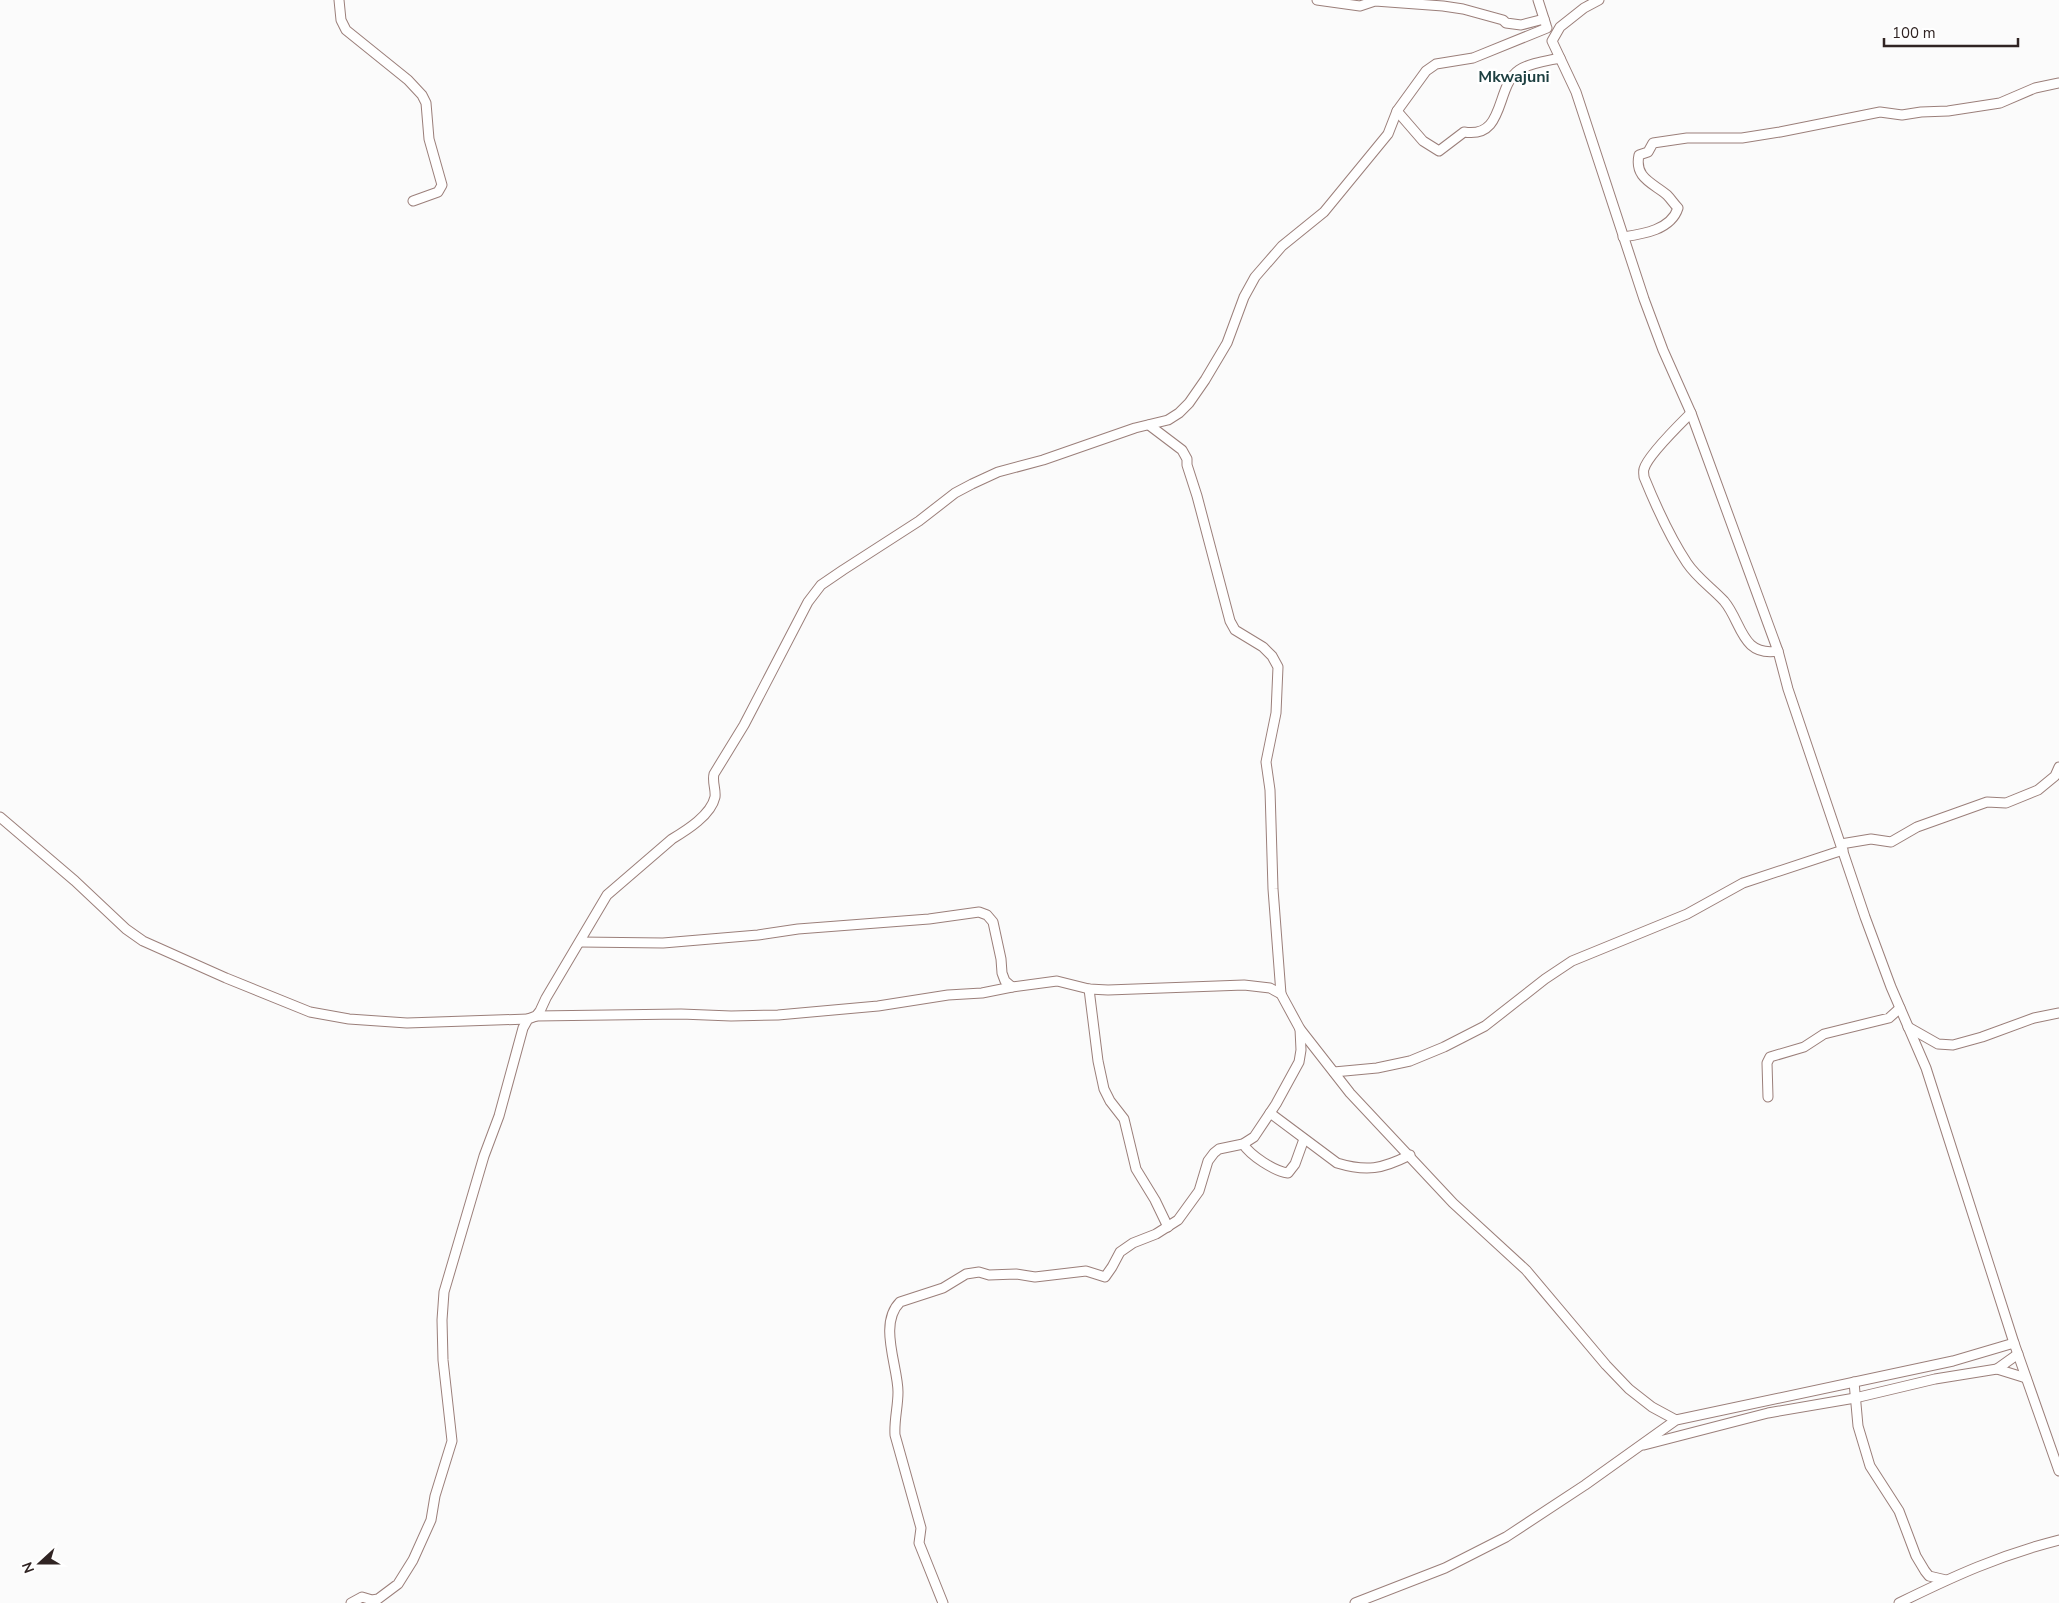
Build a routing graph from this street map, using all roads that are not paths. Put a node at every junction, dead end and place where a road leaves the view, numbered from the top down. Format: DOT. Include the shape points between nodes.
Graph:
graph roads {
  1 [pos="339,0"];
  2 [pos="1317,0"];
  3 [pos="1538,0"];
  4 [pos="1599,0"];
  5 [pos="1393,2"];
  6 [pos="1544,19"];
  7 [pos="1547,28"];
  8 [pos="1552,41"];
  9 [pos="1560,58"];
  10 [pos="2059,83"];
  11 [pos="1397,111"];
  12 [pos="413,201"];
  13 [pos="1623,237"];
  14 [pos="1691,414"];
  15 [pos="1149,425"];
  16 [pos="1778,651"];
  17 [pos="2059,767"];
  18 [pos="0,817"];
  19 [pos="1842,847"];
  20 [pos="580,942"];
  21 [pos="1012,988"];
  22 [pos="1089,989"];
  23 [pos="1281,994"];
  24 [pos="1900,1008"];
  25 [pos="2059,1013"];
  26 [pos="532,1017"];
  27 [pos="1908,1027"];
  28 [pos="1300,1029"];
  29 [pos="1334,1072"];
  30 [pos="1768,1097"];
  31 [pos="1270,1113"];
  32 [pos="1304,1138"];
  33 [pos="1243,1144"];
  34 [pos="1410,1154"];
  35 [pos="1168,1227"];
  36 [pos="2014,1343"];
  37 [pos="2018,1354"];
  38 [pos="1997,1368"];
  39 [pos="2026,1378"];
  40 [pos="1854,1382"];
  41 [pos="1855,1398"];
  42 [pos="1676,1420"];
  43 [pos="1640,1446"];
  44 [pos="2059,1471"];
  45 [pos="2059,1540"];
  46 [pos="1946,1580"];
  47 [pos="351,1603"];
  48 [pos="943,1603"];
  49 [pos="1355,1603"];
  50 [pos="1899,1603"];
  1 -- 12 [label="street" via="341,20 346,30 408,80 426,103 429,139 442,185 438,192"];
  2 -- 5 [label="street" via="1360,6 1375,1"];
  3 -- 6 [label="street"];
  4 -- 8 [label="street" via="1560,27"];
  5 -- 6 [label="street" via="1463,9 1521,25"];
  6 -- 7 [label="street"];
  7 -- 8 [label="street"];
  7 -- 11 [label="street" via="1473,58 1436,64 1426,71"];
  8 -- 9 [label="street"];
  9 -- 11 [label="street" via="1517,71 1505,88 1500,111 1489,124 1482,131 1464,132 1440,151 1423,141"];
  9 -- 13 [label="street" via="1576,92"];
  10 -- 13 [label="street" via="2036,88 2000,103 1948,111 1902,115 1880,112 1742,138 1653,142 1648,152 1639,155 1640,172 1678,208 1675,217 1664,225"];
  11 -- 15 [label="street" via="1388,134 1324,212 1282,246 1255,277 1244,297 1228,343 1189,403 1168,420"];
  13 -- 14 [label="street" via="1663,350"];
  14 -- 16 [label="street"];
  14 -- 16 [label="street" via="1647,462 1644,477 1687,563 1727,606 1745,640 1767,652"];
  15 -- 20 [label="street" via="998,472 972,484 822,585 808,602 744,726 714,774 714,801 706,813 612,890"];
  15 -- 23 [label="street" via="1182,450 1188,460 1230,621 1235,630 1263,647 1278,667 1276,713 1266,762"];
  16 -- 19 [label="street"];
  17 -- 19 [label="street" via="2055,776 2038,790 2006,803 1987,802 1917,827 1891,842 1871,839"];
  18 -- 26 [label="street" via="126,929 143,940 302,1008 349,1019 389,1022"];
  19 -- 24 [label="street"];
  19 -- 29 [label="street" via="1744,883 1687,914 1572,961 1485,1026 1444,1046 1410,1061"];
  20 -- 21 [label="street" via="662,943 979,912 993,922 1002,973"];
  20 -- 26 [label="street"];
  21 -- 22 [label="street" via="1057,981"];
  21 -- 26 [label="street" via="878,1006 778,1015"];
  22 -- 23 [label="street" via="1244,985 1270,988"];
  22 -- 35 [label="street" via="1104,1089 1124,1120 1136,1169"];
  23 -- 28 [label="street"];
  24 -- 27 [label="street"];
  24 -- 30 [label="street" via="1889,1018 1824,1034 1804,1047 1770,1057 1766,1063"];
  25 -- 27 [label="street" via="1953,1045 1938,1044"];
  26 -- 47 [label="street" via="519,1040 499,1116 444,1292 443,1360 452,1441 431,1520 398,1584 378,1599 362,1597"];
  27 -- 36 [label="street" via="1926,1068"];
  28 -- 29 [label="street"];
  28 -- 31 [label="street" via="1299,1062"];
  29 -- 34 [label="street" via="1350,1093"];
  31 -- 32 [label="street"];
  31 -- 33 [label="street" via="1254,1137"];
  32 -- 33 [label="street" via="1295,1164 1288,1173 1258,1158"];
  32 -- 34 [label="street" via="1337,1163 1362,1169 1379,1169"];
  33 -- 35 [label="street" via="1214,1153 1208,1161 1199,1191 1187,1210"];
  34 -- 42 [label="street" via="1453,1203 1526,1270 1629,1389"];
  35 -- 48 [label="street" via="1120,1252 1104,1277 1086,1271 1035,1277 979,1272 966,1274 943,1288 900,1302 897,1306 890,1326 898,1390 894,1424 921,1528 919,1543"];
  36 -- 37 [label="street"];
  36 -- 40 [label="street" via="1953,1361"];
  37 -- 38 [label="street"];
  37 -- 39 [label="street"];
  38 -- 39 [label="street"];
  38 -- 41 [label="street"];
  39 -- 44 [label="street"];
  40 -- 41 [label="street"];
  40 -- 42 [label="street"];
  41 -- 43 [label="street" via="1768,1414"];
  41 -- 46 [label="street" via="1858,1426 1870,1466 1899,1511 1925,1571 1929,1576"];
  42 -- 43 [label="street"];
  43 -- 49 [label="street" via="1506,1537 1445,1568"];
  45 -- 46 [label="street" via="1978,1565"];
  46 -- 50 [label="street"];
}
